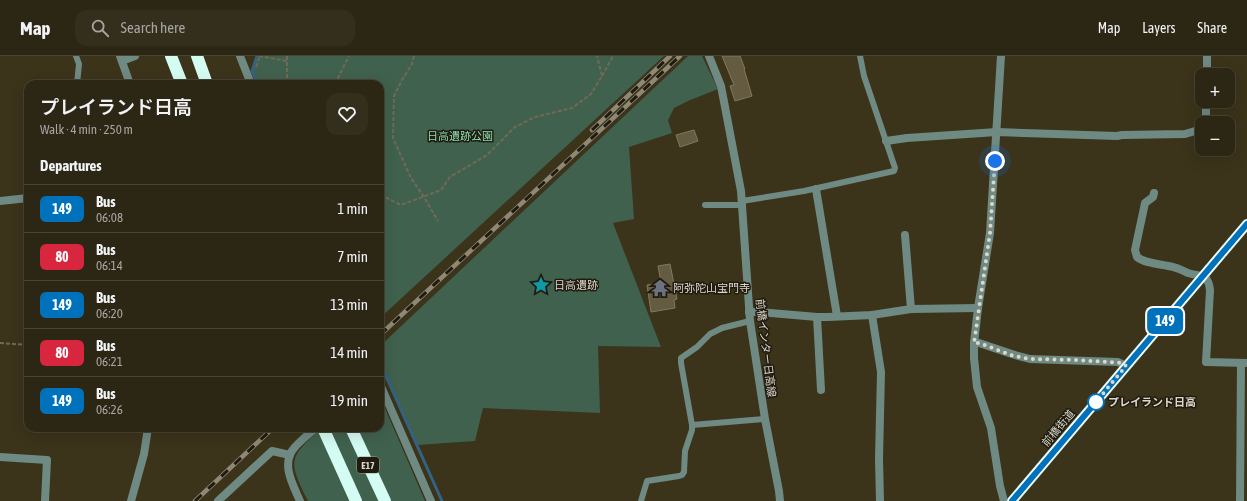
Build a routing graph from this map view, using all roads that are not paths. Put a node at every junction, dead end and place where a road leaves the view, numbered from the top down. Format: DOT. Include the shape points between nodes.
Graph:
graph roads {
  1 [pos="76,56"];
  2 [pos="135,56"];
  3 [pos="171,56"];
  4 [pos="196,56"];
  5 [pos="240,56"];
  6 [pos="709,56"];
  7 [pos="860,56"];
  8 [pos="1001,56"];
  9 [pos="1207,56"];
  10 [pos="121,59"];
  11 [pos="1207,68"];
  12 [pos="77,80"];
  13 [pos="129,80"];
  14 [pos="180,80"];
  15 [pos="205,80"];
  16 [pos="249,80"];
  17 [pos="1195,131"];
  18 [pos="996,132"];
  19 [pos="886,142"];
  20 [pos="816,189"];
  21 [pos="1154,193"];
  22 [pos="24,198"];
  23 [pos="0,201"];
  24 [pos="742,203"];
  25 [pos="705,205"];
  26 [pos="1247,224"];
  27 [pos="905,234"];
  28 [pos="1203,276"];
  29 [pos="978,308"];
  30 [pos="911,309"];
  31 [pos="872,315"];
  32 [pos="750,316"];
  33 [pos="837,316"];
  34 [pos="817,317"];
  35 [pos="974,343"];
  36 [pos="1244,363"];
  37 [pos="1126,366"];
  38 [pos="822,390"];
  39 [pos="384,393"];
  40 [pos="765,418"];
  41 [pos="692,425"];
  42 [pos="147,432"];
  43 [pos="312,432"];
  44 [pos="325,432"];
  45 [pos="353,432"];
  46 [pos="290,455"];
  47 [pos="0,457"];
  48 [pos="45,501"];
  49 [pos="131,501"];
  50 [pos="218,501"];
  51 [pos="300,501"];
  52 [pos="356,501"];
  53 [pos="385,501"];
  54 [pos="431,501"];
  55 [pos="641,501"];
  56 [pos="780,501"];
  57 [pos="880,501"];
  58 [pos="1004,501"];
  59 [pos="1012,501"];
  60 [pos="1240,501"];
  1 -- 12 [label="lane" via="79,64"];
  2 -- 10 [label="street"];
  3 -- 14 [label="highway"];
  4 -- 15 [label="highway"];
  5 -- 16 [label="street"];
  6 -- 24 [label="street, 前橋インター日高線" via="721,86"];
  7 -- 19 [label="lane"];
  8 -- 18 [label="street"];
  9 -- 11 [label="street"];
  10 -- 13 [label="street"];
  17 -- 18 [label="street" via="1185,134 1117,136"];
  18 -- 19 [label="street" via="907,138"];
  18 -- 29 [label="street" via="990,233"];
  19 -- 20 [label="lane" via="894,171"];
  20 -- 24 [label="lane"];
  20 -- 33 [label="street"];
  21 -- 28 [label="street" via="1145,203 1135,250 1137,257"];
  22 -- 23 [label="street"];
  24 -- 25 [label="lane"];
  24 -- 32 [label="street, 前橋インター日高線"];
  26 -- 28 [label="main road, 前橋街道"];
  27 -- 30 [label="street"];
  28 -- 36 [label="street" via="1210,290 1206,362"];
  28 -- 37 [label="main road, 前橋街道"];
  29 -- 30 [label="street"];
  29 -- 35 [label="street"];
  30 -- 31 [label="street"];
  31 -- 33 [label="street"];
  31 -- 57 [label="street" via="880,372"];
  32 -- 34 [label="street" via="770,312"];
  32 -- 40 [label="street, 前橋インター日高線"];
  32 -- 41 [label="lane" via="710,334 681,358"];
  33 -- 34 [label="street"];
  34 -- 38 [label="street"];
  35 -- 37 [label="street" via="1030,359 1118,362"];
  35 -- 58 [label="street" via="977,387 991,428"];
  36 -- 60 [label="street"];
  37 -- 59 [label="main road, 前橋街道"];
  39 -- 54 [label="street"];
  40 -- 41 [label="lane"];
  40 -- 56 [label="street, 前橋インター日高線"];
  41 -- 55 [label="lane" via="682,475 647,481"];
  42 -- 49 [label="street"];
  43 -- 46 [label="street"];
  44 -- 52 [label="highway, E17"];
  45 -- 53 [label="highway, E17"];
  46 -- 50 [label="street" via="272,451"];
  46 -- 51 [label="street" via="288,470"];
  47 -- 48 [label="street" via="47,460"];
}
